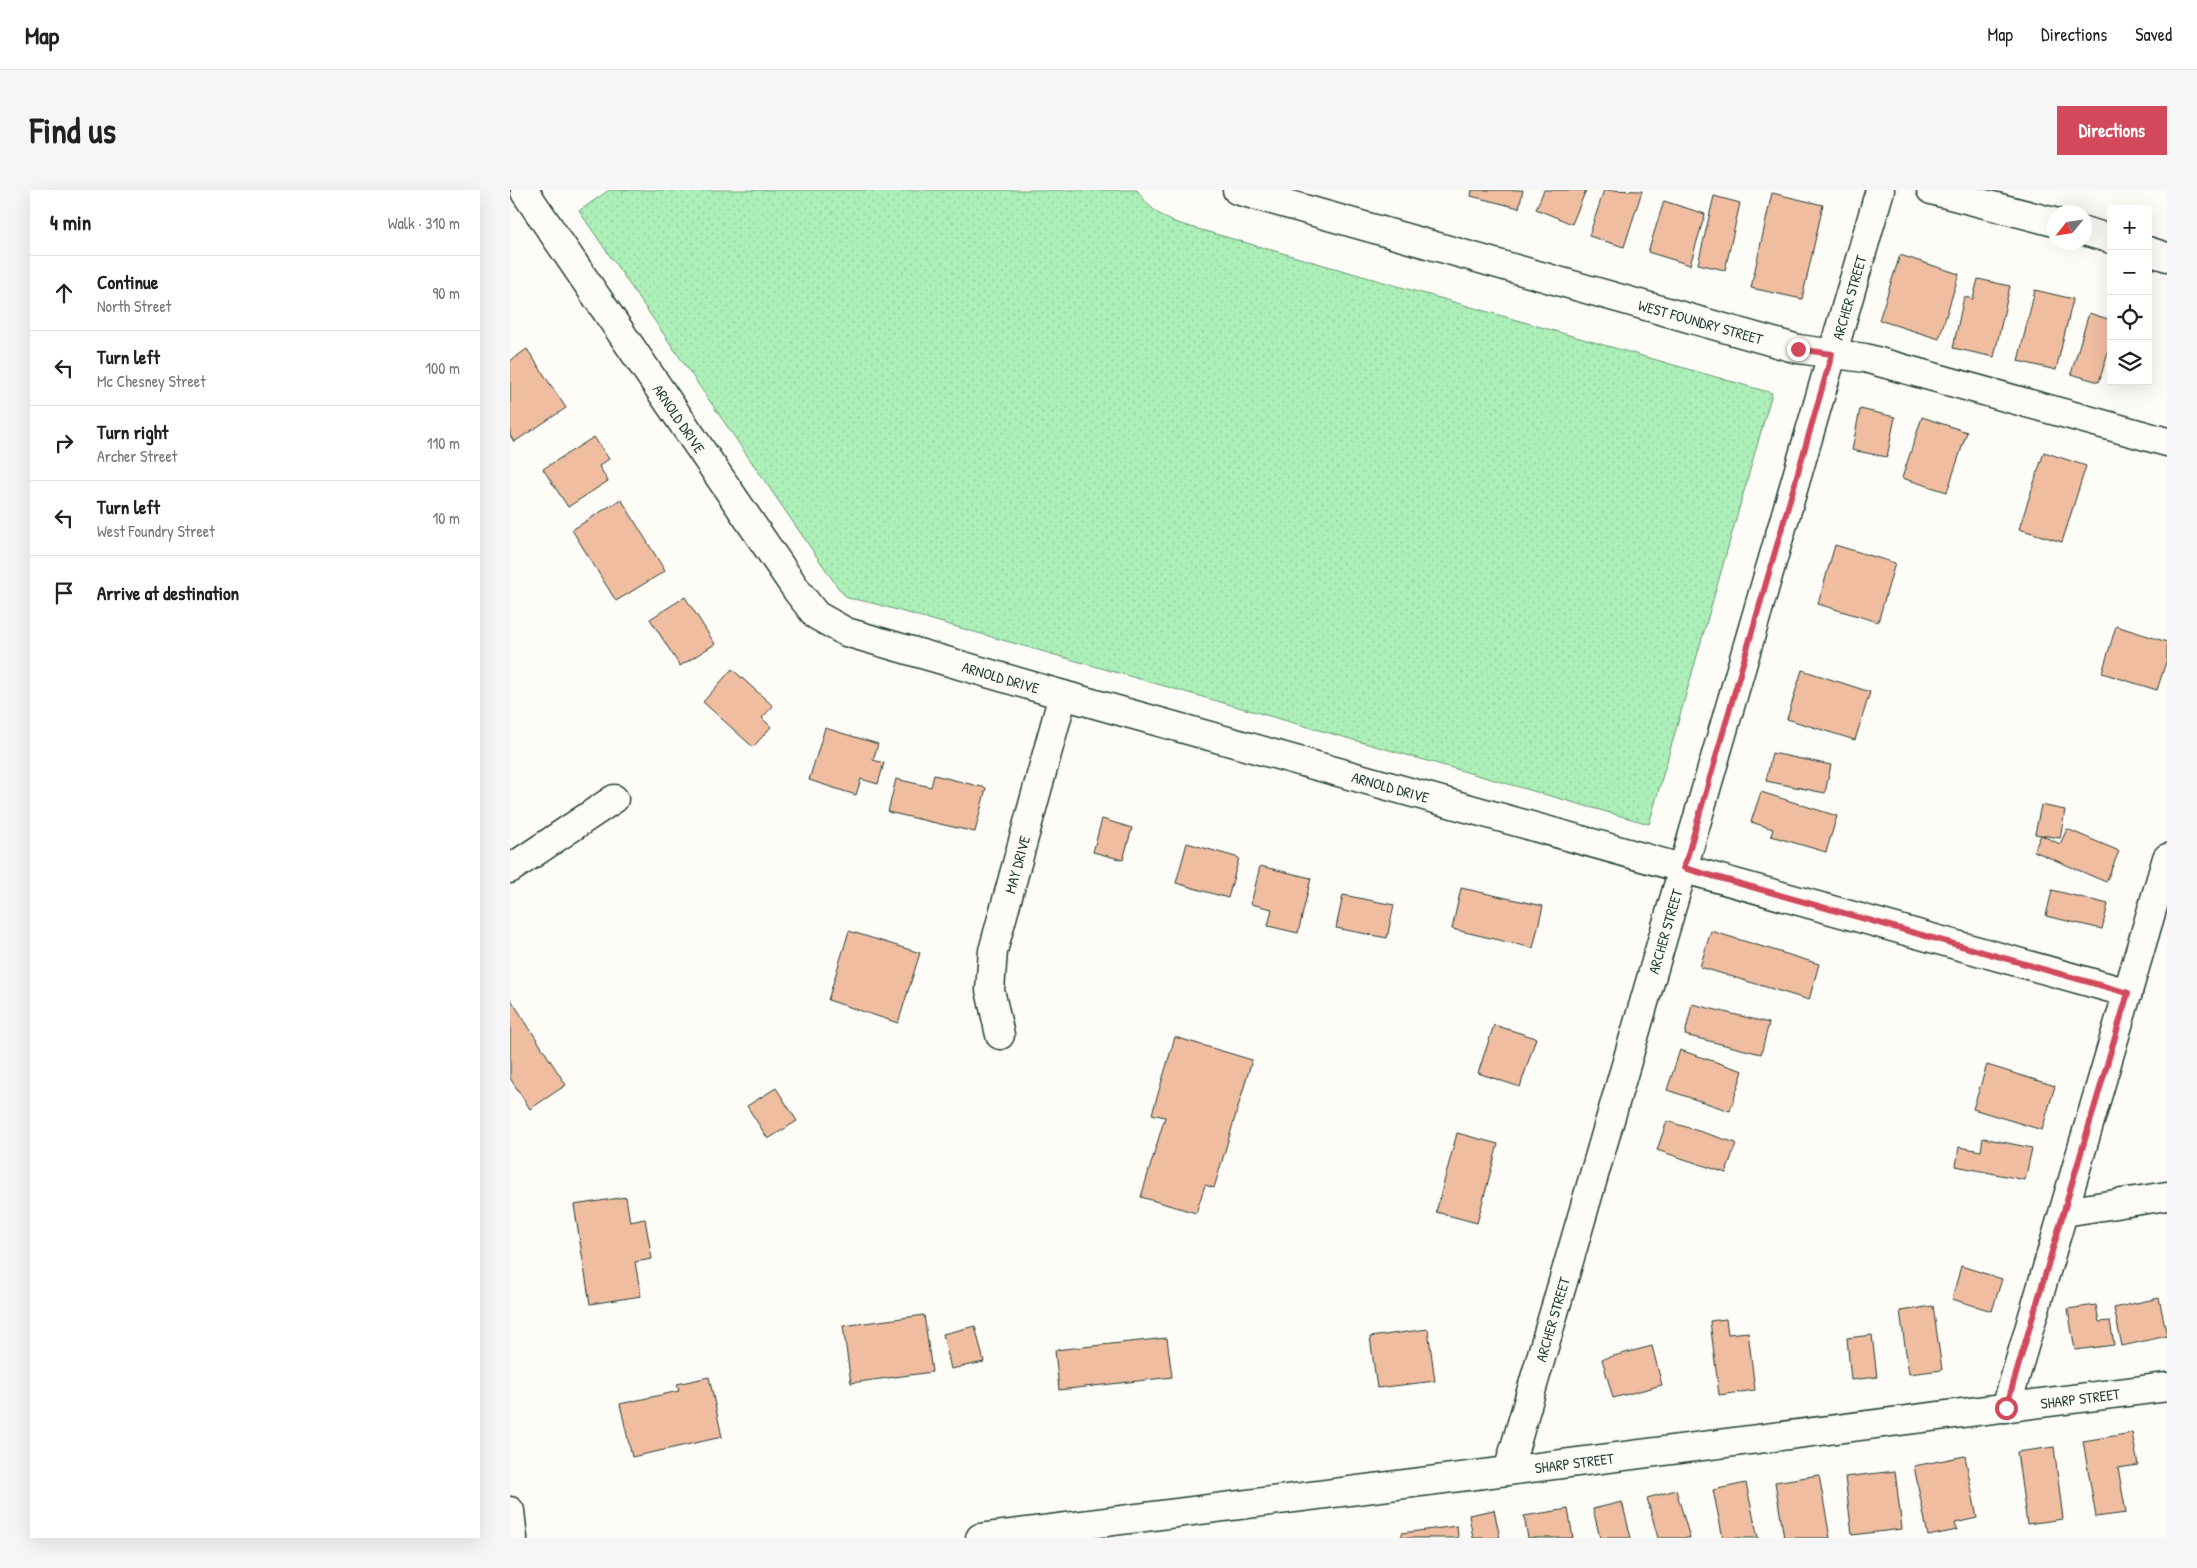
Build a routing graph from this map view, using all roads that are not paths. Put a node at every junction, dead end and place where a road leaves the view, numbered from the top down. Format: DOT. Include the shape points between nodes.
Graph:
graph roads {
  1 [pos="1237,190"];
  2 [pos="1880,190"];
  3 [pos="1931,190"];
  4 [pos="521,195"];
  5 [pos="2047,220"];
  6 [pos="2092,233"];
  7 [pos="2107,238"];
  8 [pos="2152,252"];
  9 [pos="2167,256"];
  10 [pos="1832,354"];
  11 [pos="2167,442"];
  12 [pos="1063,695"];
  13 [pos="614,799"];
  14 [pos="2167,858"];
  15 [pos="1684,868"];
  16 [pos="510,869"];
  17 [pos="2128,993"];
  18 [pos="1000,1034"];
  19 [pos="2167,1196"];
  20 [pos="2064,1212"];
  21 [pos="2167,1386"];
  22 [pos="2006,1408"];
  23 [pos="1508,1471"];
  24 [pos="510,1511"];
  25 [pos="1131,1529"];
  26 [pos="513,1538"];
  27 [pos="980,1538"];
  1 -- 10 [label="street, WEST FOUNDRY STREET" via="1798,349"];
  2 -- 10 [label="street, ARCHER STREET"];
  3 -- 5 [label="street"];
  4 -- 12 [label="street, ARNOLD DRIVE" via="816,615 846,632"];
  6 -- 7 [label="street"];
  8 -- 9 [label="street"];
  10 -- 11 [label="street, WEST FOUNDRY STREET" via="1865,358"];
  10 -- 15 [label="street, ARCHER STREET"];
  12 -- 15 [label="street, ARNOLD DRIVE"];
  12 -- 18 [label="street, MAY DRIVE" via="993,951 990,990"];
  13 -- 16 [label="street"];
  14 -- 17 [label="street"];
  15 -- 17 [label="street, ARNOLD DRIVE"];
  15 -- 23 [label="street, ARCHER STREET"];
  17 -- 20 [label="street"];
  19 -- 20 [label="street"];
  20 -- 22 [label="street"];
  21 -- 22 [label="street, SHARP STREET"];
  22 -- 23 [label="street, SHARP STREET"];
  23 -- 25 [label="street, SHARP STREET"];
  24 -- 26 [label="street"];
  25 -- 27 [label="street, SHARP STREET"];
}
